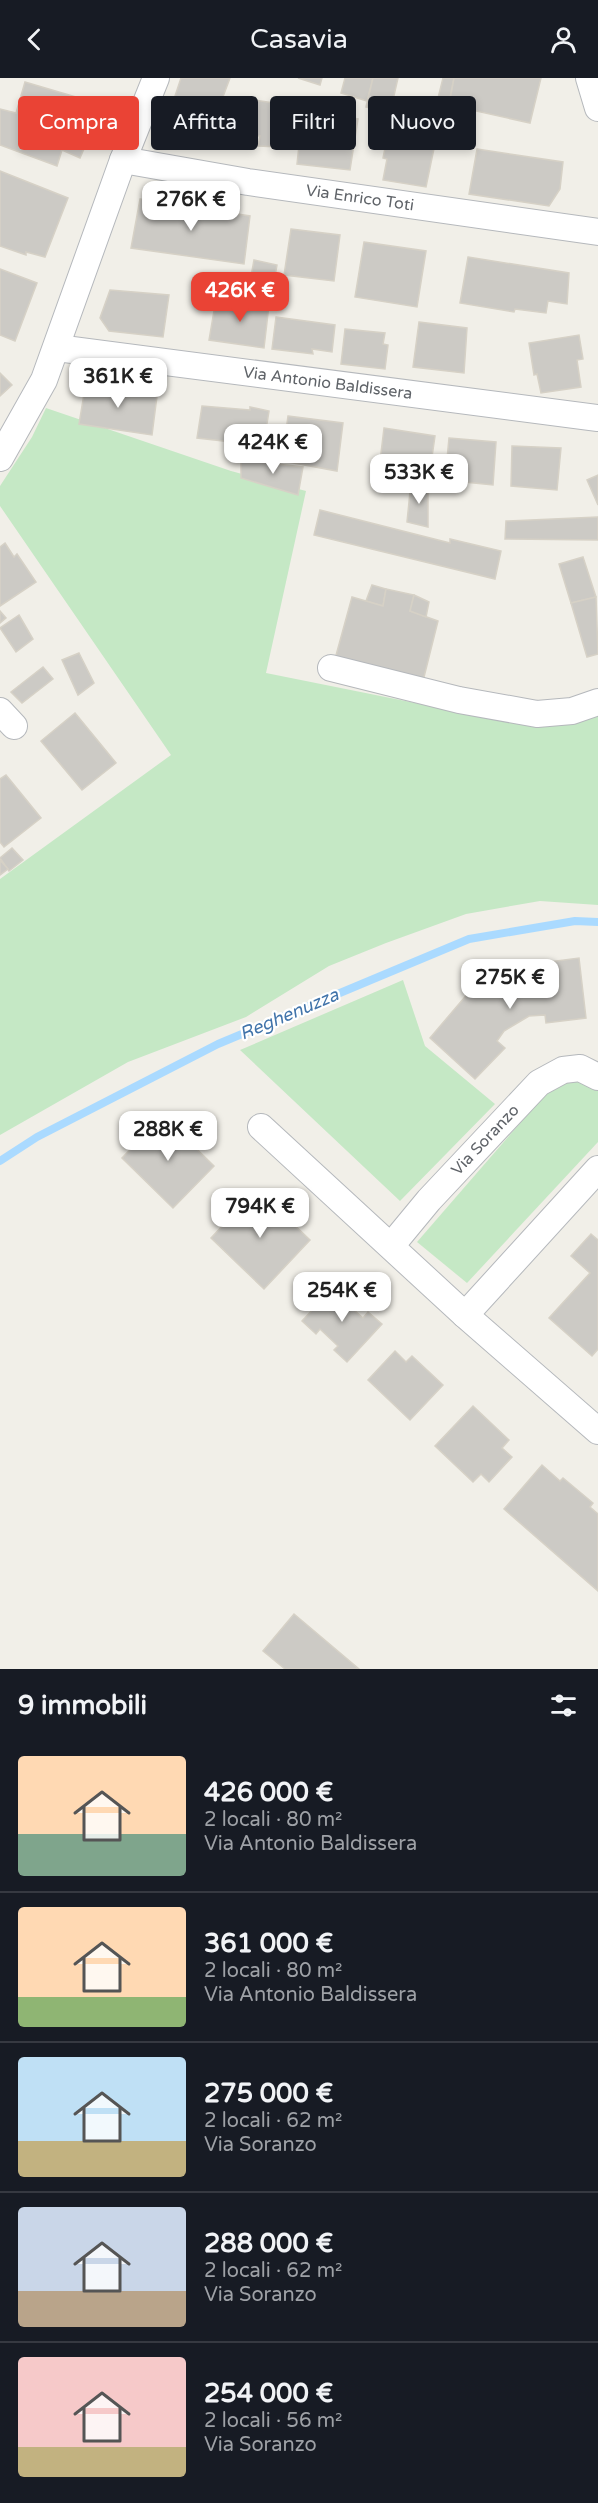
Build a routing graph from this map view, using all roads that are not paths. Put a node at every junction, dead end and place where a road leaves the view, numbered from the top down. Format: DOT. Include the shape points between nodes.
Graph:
graph roads {
  1 [pos="156,78"];
  2 [pos="588,78"];
  3 [pos="598,108"];
  4 [pos="123,160"];
  5 [pos="598,232"];
  6 [pos="57,348"];
  7 [pos="598,418"];
  8 [pos="0,458"];
  9 [pos="331,668"];
  10 [pos="598,702"];
  11 [pos="598,1077"];
  12 [pos="261,1127"];
  13 [pos="598,1169"];
  14 [pos="391,1246"];
  15 [pos="465,1315"];
  16 [pos="598,1431"];
  1 -- 4 [label="street"];
  2 -- 3 [label="street"];
  4 -- 5 [label="street, Via Enrico Toti"];
  4 -- 6 [label="street"];
  6 -- 7 [label="street, Via Antonio Baldissera"];
  6 -- 8 [label="street" via="44,380"];
  9 -- 10 [label="street" via="537,714 572,711"];
  11 -- 14 [label="street, Via Soranzo" via="580,1068 563,1070 539,1083"];
  12 -- 14 [label="street"];
  13 -- 15 [label="street"];
  14 -- 15 [label="street"];
  15 -- 16 [label="street"];
}
